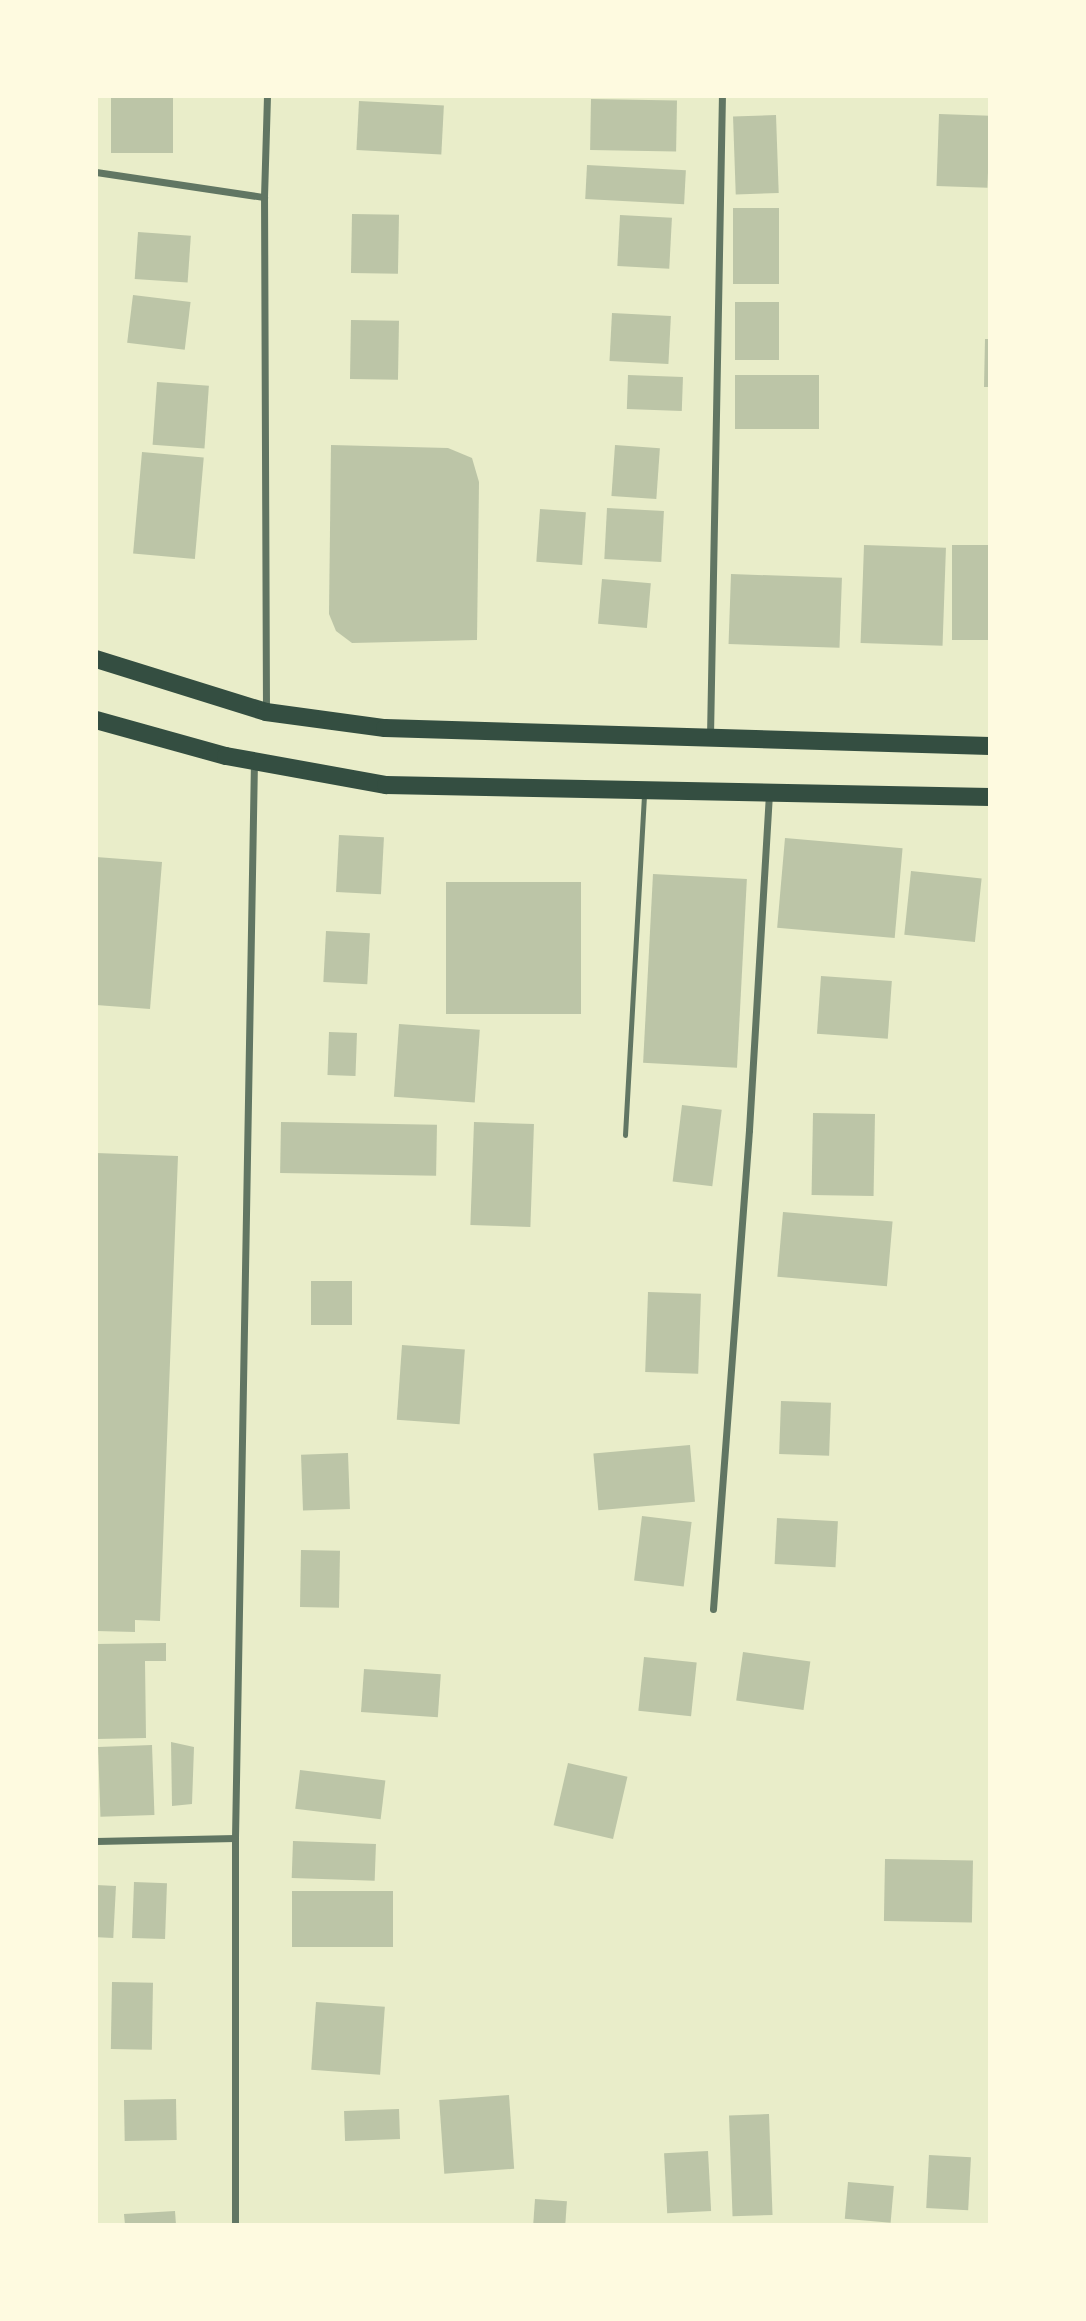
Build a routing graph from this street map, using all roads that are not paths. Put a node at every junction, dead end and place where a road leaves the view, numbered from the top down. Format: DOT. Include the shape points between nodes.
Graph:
graph roads {
  1 [pos="267,96"];
  2 [pos="722,96"];
  3 [pos="96,172"];
  4 [pos="264,197"];
  5 [pos="96,659"];
  6 [pos="266,712"];
  7 [pos="96,720"];
  8 [pos="709,740"];
  9 [pos="990,746"];
  10 [pos="254,761"];
  11 [pos="644,791"];
  12 [pos="769,793"];
  13 [pos="990,797"];
  14 [pos="625,1135"];
  15 [pos="713,1609"];
  16 [pos="235,1838"];
  17 [pos="96,1841"];
  18 [pos="235,2225"];
  1 -- 4 [label="street"];
  2 -- 8 [label="street"];
  3 -- 4 [label="street"];
  4 -- 6 [label="street"];
  5 -- 6 [label="main road"];
  6 -- 8 [label="main road" via="385,729"];
  7 -- 10 [label="main road"];
  8 -- 9 [label="main road"];
  10 -- 11 [label="main road" via="386,785"];
  10 -- 16 [label="street"];
  11 -- 12 [label="main road"];
  11 -- 14 [label="lane"];
  12 -- 13 [label="main road"];
  12 -- 15 [label="street"];
  16 -- 17 [label="street"];
  16 -- 18 [label="street"];
}
